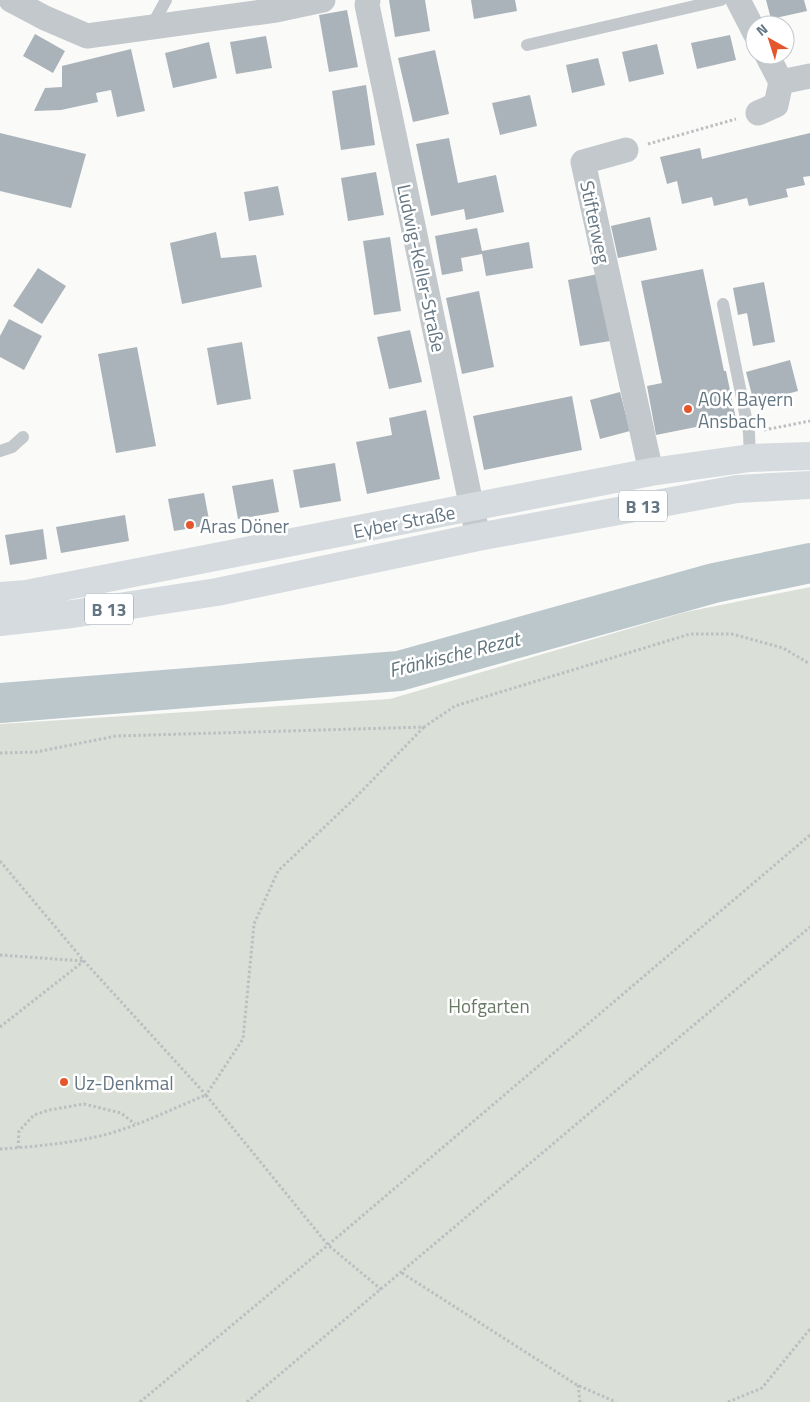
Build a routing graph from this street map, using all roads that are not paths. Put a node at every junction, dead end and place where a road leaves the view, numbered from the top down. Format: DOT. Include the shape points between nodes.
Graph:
graph roads {
  1 [pos="11,0"];
  2 [pos="166,0"];
  3 [pos="323,0"];
  4 [pos="368,0"];
  5 [pos="721,0"];
  6 [pos="738,0"];
  7 [pos="746,15"];
  8 [pos="150,29"];
  9 [pos="527,44"];
  10 [pos="772,65"];
  11 [pos="810,76"];
  12 [pos="781,82"];
  13 [pos="758,113"];
  14 [pos="626,150"];
  15 [pos="723,304"];
  16 [pos="23,437"];
  17 [pos="0,451"];
  18 [pos="810,456"];
  19 [pos="750,458"];
  20 [pos="651,472"];
  21 [pos="810,485"];
  22 [pos="471,507"];
  23 [pos="478,537"];
  24 [pos="0,596"];
  25 [pos="0,622"];
  1 -- 8 [label="street" via="87,36"];
  2 -- 8 [label="lane"];
  3 -- 8 [label="street"];
  4 -- 22 [label="street, Ludwig-Keller-Straße"];
  5 -- 9 [label="lane"];
  6 -- 7 [label="street"];
  10 -- 12 [label="street"];
  11 -- 12 [label="street"];
  12 -- 13 [label="street" via="776,106"];
  14 -- 20 [label="street, Stifterweg" via="584,162"];
  15 -- 19 [label="lane" via="749,433"];
  16 -- 17 [label="lane" via="12,448"];
  18 -- 19 [label="main road, Eyber Straße / B 13"];
  19 -- 20 [label="main road, Eyber Straße / B 13"];
  20 -- 22 [label="main road, Eyber Straße / B 13"];
  21 -- 23 [label="main road, Eyber Straße / B 13" via="737,489"];
  22 -- 23 [label="street, Ludwig-Keller-Straße"];
  22 -- 24 [label="main road, Eyber Straße / B 13" via="26,594"];
  23 -- 25 [label="main road, Eyber Straße / B 13" via="217,592"];
}
